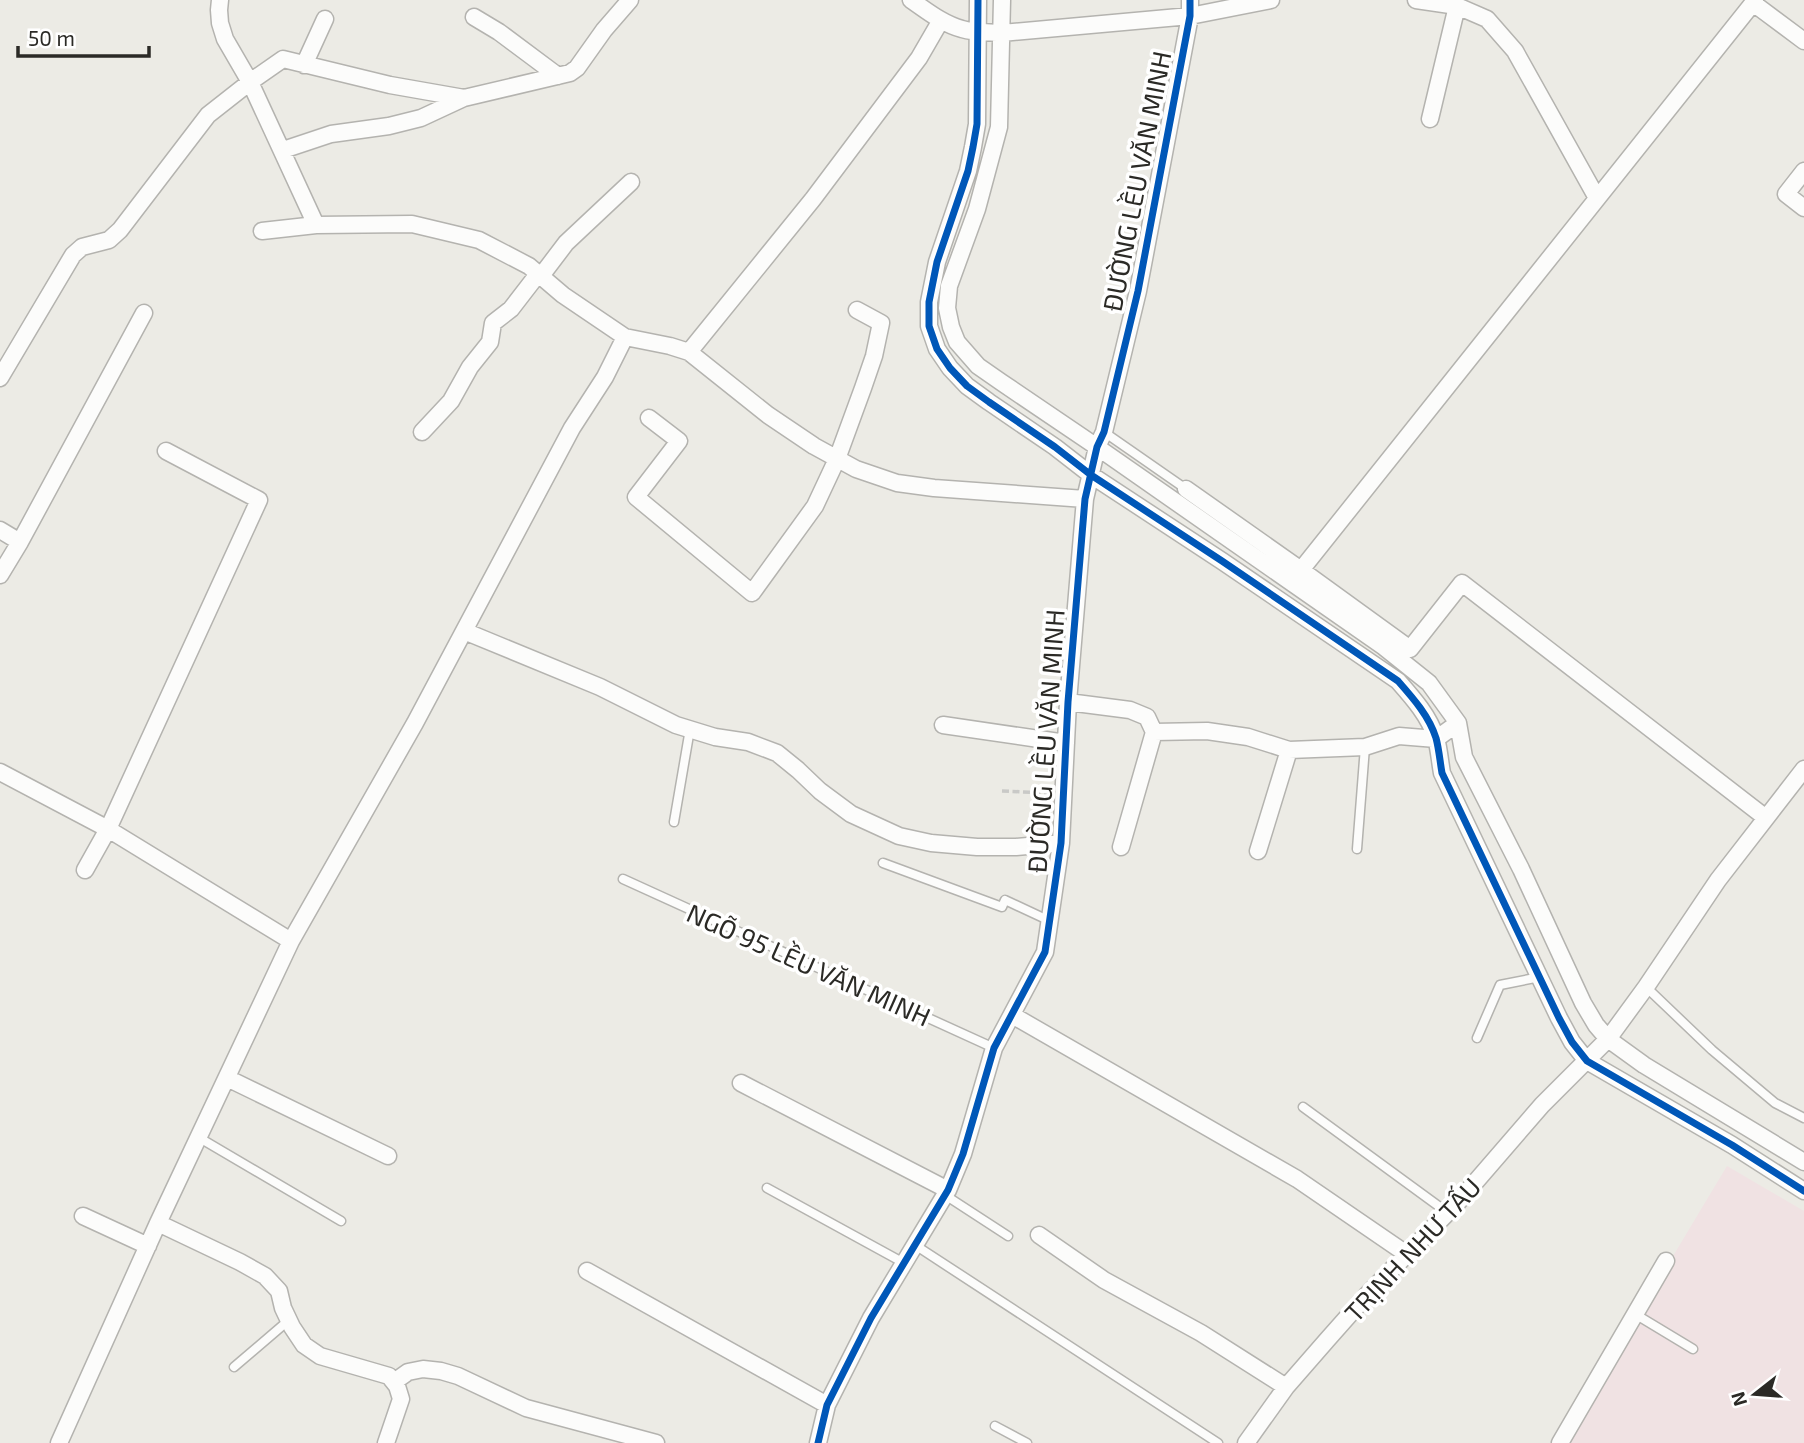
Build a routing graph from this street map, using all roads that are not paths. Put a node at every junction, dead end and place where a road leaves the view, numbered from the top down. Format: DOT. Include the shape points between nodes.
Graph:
graph roads {
  1 [pos="220,0"];
  2 [pos="630,0"];
  3 [pos="911,0"];
  4 [pos="978,0"];
  5 [pos="1002,0"];
  6 [pos="1271,0"];
  7 [pos="1416,0"];
  8 [pos="1754,1"];
  9 [pos="1457,6"];
  10 [pos="1190,8"];
  11 [pos="474,17"];
  12 [pos="325,19"];
  13 [pos="942,20"];
  14 [pos="976,32"];
  15 [pos="1002,33"];
  16 [pos="1804,41"];
  17 [pos="304,65"];
  18 [pos="558,76"];
  19 [pos="250,82"];
  20 [pos="464,98"];
  21 [pos="1430,119"];
  22 [pos="283,150"];
  23 [pos="1804,171"];
  24 [pos="631,182"];
  25 [pos="1597,198"];
  26 [pos="1804,208"];
  27 [pos="316,225"];
  28 [pos="948,228"];
  29 [pos="261,231"];
  30 [pos="968,234"];
  31 [pos="540,275"];
  32 [pos="857,310"];
  33 [pos="144,313"];
  34 [pos="625,337"];
  35 [pos="689,352"];
  36 [pos="0,378"];
  37 [pos="649,418"];
  38 [pos="422,432"];
  39 [pos="1100,440"];
  40 [pos="166,451"];
  41 [pos="837,459"];
  42 [pos="1091,475"];
  43 [pos="1185,489"];
  44 [pos="1085,499"];
  45 [pos="0,530"];
  46 [pos="20,542"];
  47 [pos="1301,570"];
  48 [pos="0,575"];
  49 [pos="464,631"];
  50 [pos="1068,702"];
  51 [pos="1458,723"];
  52 [pos="943,725"];
  53 [pos="691,729"];
  54 [pos="1154,732"];
  55 [pos="1436,739"];
  56 [pos="1066,743"];
  57 [pos="1365,747"];
  58 [pos="1289,750"];
  59 [pos="1804,769"];
  60 [pos="0,772"];
  61 [pos="1766,818"];
  62 [pos="674,822"];
  63 [pos="108,829"];
  64 [pos="1061,843"];
  65 [pos="1121,848"];
  66 [pos="1357,849"];
  67 [pos="1258,851"];
  68 [pos="883,863"];
  69 [pos="85,870"];
  70 [pos="623,879"];
  71 [pos="1050,921"];
  72 [pos="291,941"];
  73 [pos="1540,977"];
  74 [pos="1646,988"];
  75 [pos="1012,1015"];
  76 [pos="1477,1038"];
  77 [pos="1608,1040"];
  78 [pos="994,1048"];
  79 [pos="1587,1061"];
  80 [pos="227,1078"];
  81 [pos="741,1083"];
  82 [pos="1303,1107"];
  83 [pos="1804,1118"];
  84 [pos="198,1138"];
  85 [pos="388,1156"];
  86 [pos="1804,1162"];
  87 [pos="767,1188"];
  88 [pos="1804,1191"];
  89 [pos="946,1193"];
  90 [pos="1448,1213"];
  91 [pos="83,1216"];
  92 [pos="341,1221"];
  93 [pos="158,1223"];
  94 [pos="1007,1236"];
  95 [pos="1039,1236"];
  96 [pos="915,1245"];
  97 [pos="148,1246"];
  98 [pos="1408,1255"];
  99 [pos="1666,1261"];
  100 [pos="904,1263"];
  101 [pos="587,1271"];
  102 [pos="1635,1314"];
  103 [pos="289,1320"];
  104 [pos="1693,1349"];
  105 [pos="234,1367"];
  106 [pos="394,1382"];
  107 [pos="1286,1387"];
  108 [pos="827,1405"];
  109 [pos="995,1426"];
  110 [pos="59,1443"];
  111 [pos="386,1443"];
  112 [pos="656,1443"];
  113 [pos="818,1443"];
  114 [pos="1027,1443"];
  115 [pos="1218,1443"];
  116 [pos="1246,1443"];
  117 [pos="1560,1443"];
  1 -- 19 [label="street" via="225,39"];
  2 -- 18 [label="street" via="577,68"];
  3 -- 13 [label="street"];
  4 -- 14 [label="street"];
  5 -- 15 [label="street"];
  6 -- 10 [label="street"];
  7 -- 9 [label="street"];
  8 -- 16 [label="street"];
  8 -- 25 [label="street"];
  9 -- 21 [label="street"];
  9 -- 25 [label="street" via="1487,19 1514,51"];
  10 -- 15 [label="street"];
  10 -- 39 [label="street, ĐƯỜNG LỀU VĂN MINH" via="1138,291"];
  11 -- 18 [label="street"];
  12 -- 17 [label="street"];
  13 -- 14 [label="street"];
  13 -- 35 [label="street" via="835,170"];
  14 -- 15 [label="street"];
  14 -- 28 [label="street" via="977,124 968,172"];
  15 -- 30 [label="street" via="999,127"];
  17 -- 19 [label="street" via="283,59"];
  17 -- 20 [label="street"];
  18 -- 20 [label="street"];
  19 -- 22 [label="street"];
  19 -- 36 [label="street" via="208,116 120,230 109,240 82,247 73,255"];
  20 -- 22 [label="street" via="421,118 331,134"];
  22 -- 27 [label="street"];
  23 -- 26 [label="street" via="1786,194"];
  24 -- 31 [label="street" via="566,243"];
  25 -- 47 [label="street"];
  27 -- 29 [label="street"];
  27 -- 31 [label="street" via="412,224 479,240"];
  28 -- 30 [label="street"];
  28 -- 42 [label="street" via="929,302 929,326 937,349 967,386"];
  30 -- 39 [label="street" via="949,286 947,308 957,342 978,366"];
  31 -- 34 [label="street"];
  31 -- 38 [label="street" via="493,323 490,342 451,401"];
  32 -- 41 [label="street" via="881,323"];
  33 -- 46 [label="street"];
  34 -- 35 [label="street"];
  34 -- 49 [label="street"];
  35 -- 41 [label="street" via="768,415"];
  37 -- 41 [label="street" via="679,442 636,497 752,593 815,506"];
  39 -- 42 [label="street, ĐƯỜNG LỀU VĂN MINH"];
  39 -- 43 [label="lane"];
  39 -- 51 [label="street" via="1384,647 1429,683"];
  40 -- 63 [label="street" via="259,500"];
  41 -- 44 [label="street" via="897,483"];
  42 -- 44 [label="street, ĐƯỜNG LỀU VĂN MINH"];
  42 -- 55 [label="street" via="1398,681 1417,703"];
  43 -- 47 [label="street"];
  44 -- 50 [label="street, ĐƯỜNG LỀU VĂN MINH"];
  45 -- 46 [label="street"];
  46 -- 48 [label="street"];
  47 -- 61 [label="street" via="1410,649 1462,583"];
  49 -- 53 [label="street"];
  49 -- 72 [label="street"];
  50 -- 54 [label="street" via="1139,713 1147,717"];
  50 -- 56 [label="street, ĐƯỜNG LỀU VĂN MINH"];
  51 -- 55 [label="street"];
  51 -- 77 [label="street" via="1464,757 1583,1003"];
  52 -- 56 [label="street"];
  53 -- 62 [label="lane"];
  53 -- 64 [label="street" via="777,753 851,814 898,836 977,847"];
  54 -- 58 [label="street" via="1248,737"];
  54 -- 65 [label="street"];
  55 -- 57 [label="street" via="1399,736"];
  55 -- 73 [label="street" via="1442,773"];
  56 -- 64 [label="street, ĐƯỜNG LỀU VĂN MINH"];
  57 -- 58 [label="street"];
  57 -- 66 [label="lane"];
  58 -- 67 [label="street"];
  59 -- 61 [label="street, TRỊNH NHƯ TẤU"];
  60 -- 63 [label="street"];
  61 -- 74 [label="street, TRỊNH NHƯ TẤU"];
  63 -- 69 [label="street"];
  63 -- 72 [label="street"];
  64 -- 71 [label="street, ĐƯỜNG LỀU VĂN MINH"];
  68 -- 71 [label="lane" via="1002,907 1004,900"];
  70 -- 78 [label="lane, NGÕ 95 LỀU VĂN MINH"];
  71 -- 75 [label="street, ĐƯỜNG LỀU VĂN MINH" via="1045,952"];
  72 -- 80 [label="street"];
  73 -- 76 [label="lane" via="1500,985"];
  73 -- 79 [label="street" via="1572,1042"];
  74 -- 77 [label="street, TRỊNH NHƯ TẤU"];
  74 -- 83 [label="lane" via="1775,1103"];
  75 -- 78 [label="street, ĐƯỜNG LỀU VĂN MINH"];
  75 -- 98 [label="street" via="1297,1179"];
  77 -- 79 [label="street, TRỊNH NHƯ TẤU"];
  77 -- 86 [label="street"];
  78 -- 89 [label="street, ĐƯỜNG LỀU VĂN MINH" via="963,1154"];
  79 -- 88 [label="street"];
  79 -- 90 [label="street, TRỊNH NHƯ TẤU" via="1542,1105"];
  80 -- 84 [label="street"];
  80 -- 85 [label="street"];
  81 -- 89 [label="street"];
  82 -- 90 [label="lane"];
  84 -- 92 [label="lane"];
  84 -- 93 [label="street"];
  87 -- 100 [label="lane"];
  89 -- 94 [label="lane"];
  89 -- 96 [label="street, ĐƯỜNG LỀU VĂN MINH"];
  90 -- 98 [label="street, TRỊNH NHƯ TẤU"];
  91 -- 97 [label="street"];
  93 -- 97 [label="street"];
  93 -- 103 [label="street" via="265,1276 279,1292"];
  95 -- 107 [label="street" via="1104,1280"];
  96 -- 100 [label="street, ĐƯỜNG LỀU VĂN MINH"];
  96 -- 115 [label="lane"];
  97 -- 110 [label="street"];
  98 -- 107 [label="street, TRỊNH NHƯ TẤU"];
  99 -- 102 [label="street"];
  100 -- 108 [label="street, ĐƯỜNG LỀU VĂN MINH"];
  101 -- 108 [label="street"];
  102 -- 104 [label="lane"];
  102 -- 117 [label="street"];
  103 -- 105 [label="lane"];
  103 -- 106 [label="street" via="304,1345 320,1356 375,1371"];
  106 -- 111 [label="street" via="401,1399"];
  106 -- 112 [label="street" via="408,1372 441,1371 526,1408"];
  107 -- 116 [label="street, TRỊNH NHƯ TẤU"];
  108 -- 113 [label="street, ĐƯỜNG LỀU VĂN MINH"];
  109 -- 114 [label="lane"];
}
